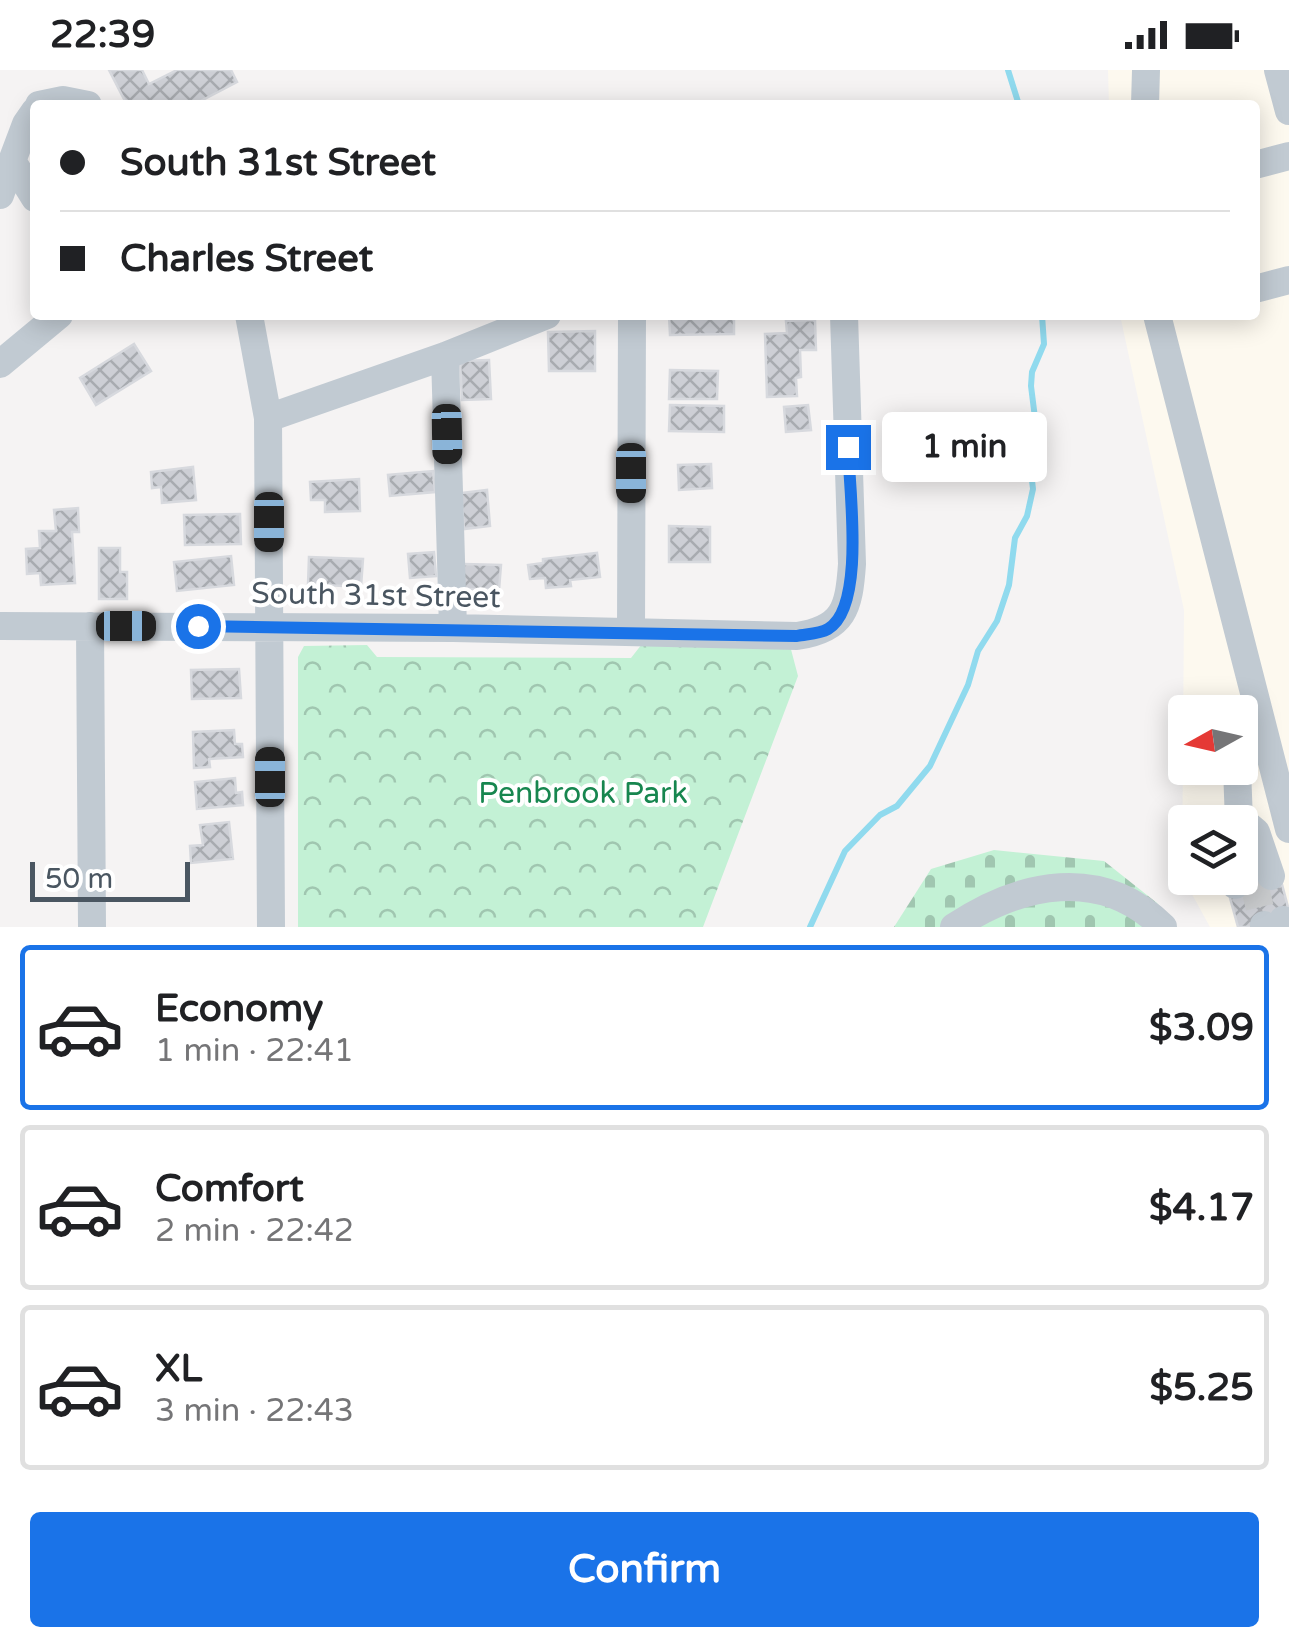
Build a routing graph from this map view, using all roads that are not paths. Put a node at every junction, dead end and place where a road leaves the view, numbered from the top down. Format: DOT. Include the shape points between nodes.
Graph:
graph roads {
  1 [pos="1146,70"];
  2 [pos="1278,70"];
  3 [pos="1145,100"];
  4 [pos="1289,111"];
  5 [pos="30,118"];
  6 [pos="1289,156"];
  7 [pos="12,161"];
  8 [pos="1260,164"];
  9 [pos="30,190"];
  10 [pos="0,194"];
  11 [pos="1289,280"];
  12 [pos="1260,289"];
  13 [pos="53,320"];
  14 [pos="250,320"];
  15 [pos="534,320"];
  16 [pos="632,320"];
  17 [pos="844,320"];
  18 [pos="1158,320"];
  19 [pos="445,356"];
  20 [pos="0,364"];
  21 [pos="268,418"];
  22 [pos="0,626"];
  23 [pos="90,626"];
  24 [pos="269,626"];
  25 [pos="453,628"];
  26 [pos="631,631"];
  27 [pos="1247,665"];
  28 [pos="1241,695"];
  29 [pos="1289,829"];
  30 [pos="92,927"];
  31 [pos="272,927"];
  32 [pos="954,927"];
  33 [pos="1163,927"];
  1 -- 3 [label="street"];
  2 -- 4 [label="street"];
  5 -- 7 [label="street"];
  6 -- 8 [label="street"];
  7 -- 9 [label="street"];
  7 -- 10 [label="street"];
  11 -- 12 [label="street"];
  13 -- 20 [label="street"];
  14 -- 21 [label="street"];
  15 -- 19 [label="street"];
  16 -- 26 [label="street"];
  17 -- 26 [label="street, South 31st Street" via="852,564 841,616 828,629 797,636"];
  18 -- 27 [label="street"];
  19 -- 21 [label="street"];
  19 -- 25 [label="street"];
  21 -- 24 [label="street"];
  22 -- 23 [label="street, South 31st Street"];
  23 -- 24 [label="street, South 31st Street"];
  23 -- 30 [label="street"];
  24 -- 25 [label="street, South 31st Street"];
  24 -- 31 [label="street"];
  25 -- 26 [label="street, South 31st Street"];
  27 -- 28 [label="street"];
  27 -- 29 [label="street"];
  32 -- 33 [label="street" via="1028,890 1074,886 1120,896"];
}
